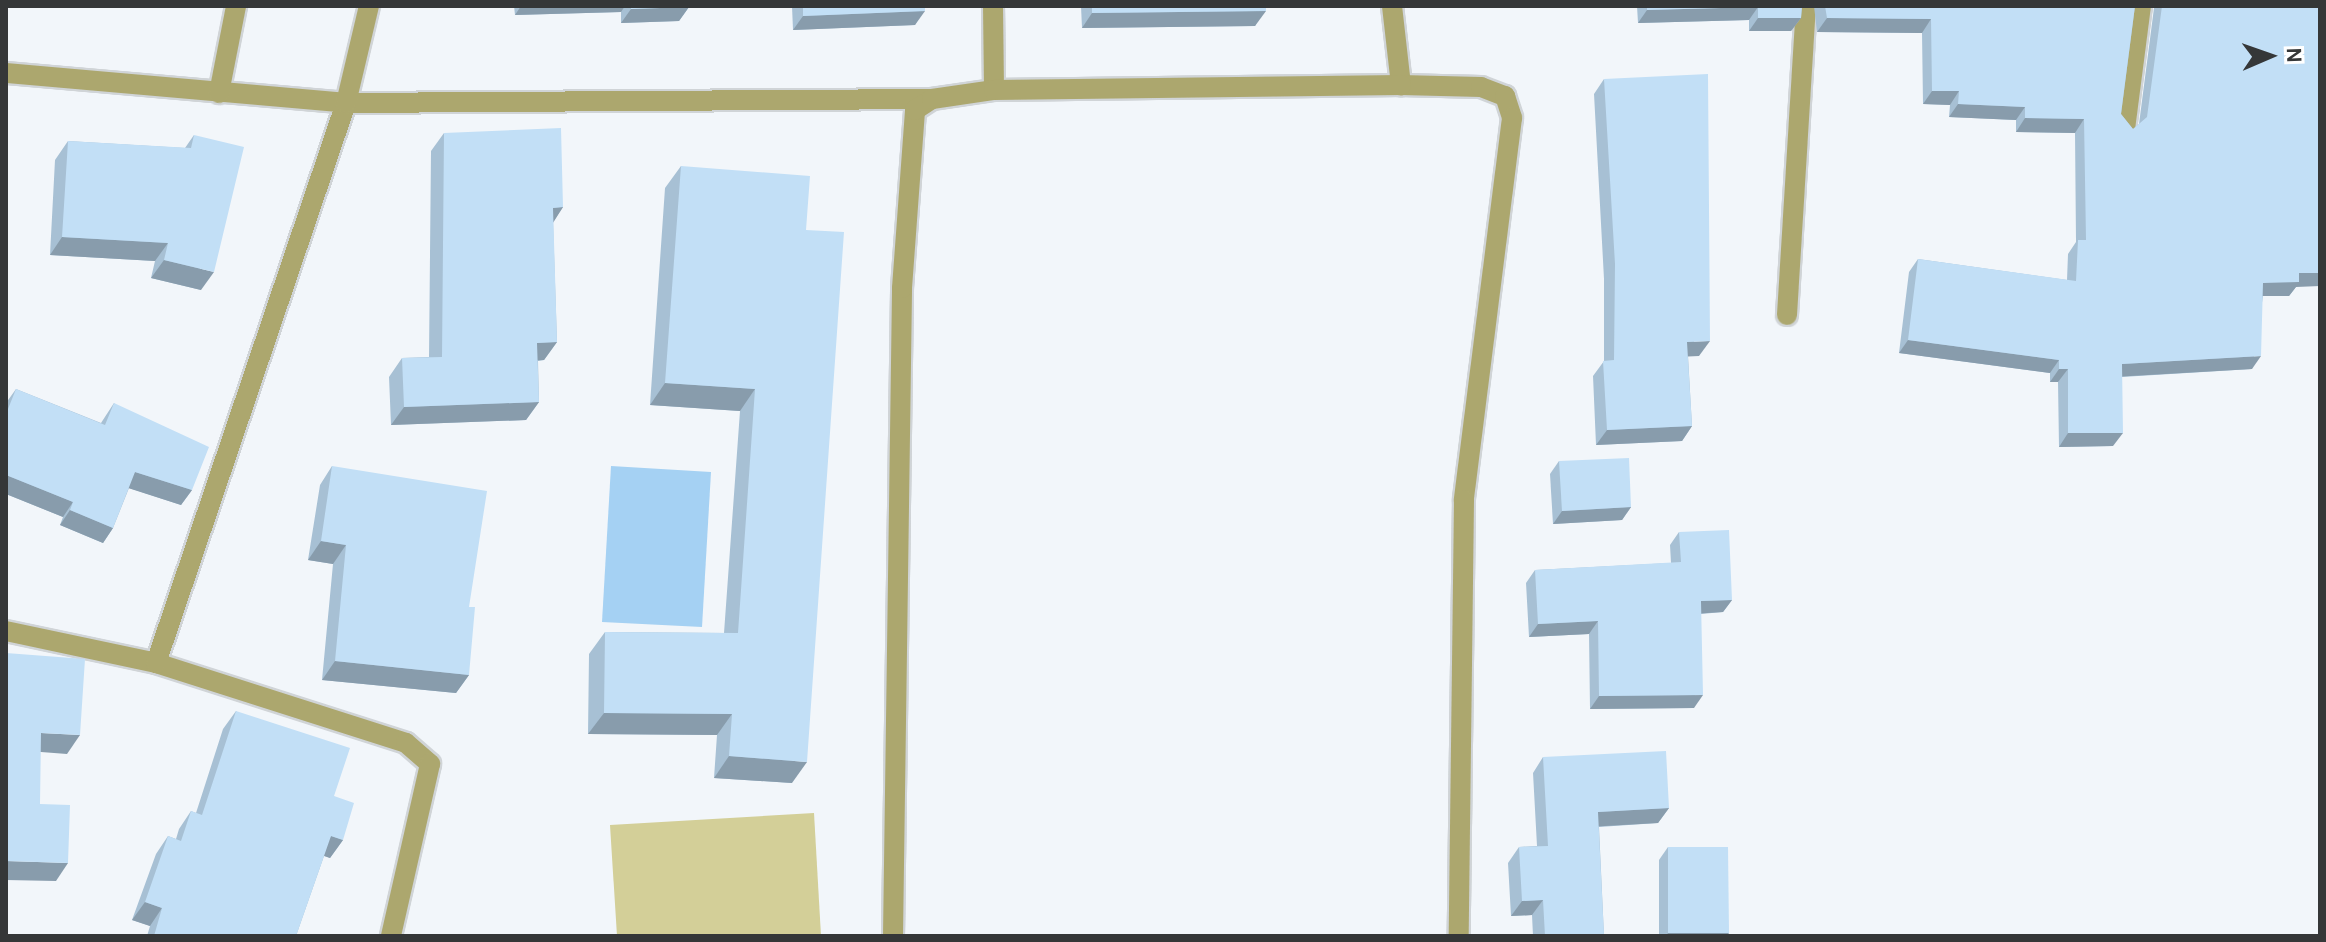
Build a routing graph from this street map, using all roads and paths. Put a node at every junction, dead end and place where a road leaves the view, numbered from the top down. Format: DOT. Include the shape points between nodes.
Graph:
graph roads {
  1 [pos="236,6"];
  2 [pos="369,6"];
  3 [pos="993,6"];
  4 [pos="1392,6"];
  5 [pos="1806,6"];
  6 [pos="2141,6"];
  7 [pos="6,73"];
  8 [pos="1401,85"];
  9 [pos="994,90"];
  10 [pos="219,93"];
  11 [pos="932,99"];
  12 [pos="346,103"];
  13 [pos="2125,129"];
  14 [pos="1787,315"];
  15 [pos="6,631"];
  16 [pos="156,663"];
  17 [pos="391,936"];
  18 [pos="893,936"];
  19 [pos="1459,936"];
  1 -- 10 [label="street"];
  2 -- 12 [label="street"];
  3 -- 9 [label="street"];
  4 -- 8 [label="street"];
  5 -- 14 [label="street"];
  6 -- 13 [label="street"];
  7 -- 10 [label="street"];
  8 -- 9 [label="street"];
  8 -- 19 [label="street" via="1481,87 1505,96 1512,118 1464,500"];
  9 -- 11 [label="street"];
  10 -- 12 [label="street"];
  11 -- 12 [label="street"];
  11 -- 18 [label="street" via="915,110 910,132 902,288"];
  12 -- 16 [label="street"];
  15 -- 16 [label="street"];
  16 -- 17 [label="street" via="406,743 430,764"];
}
